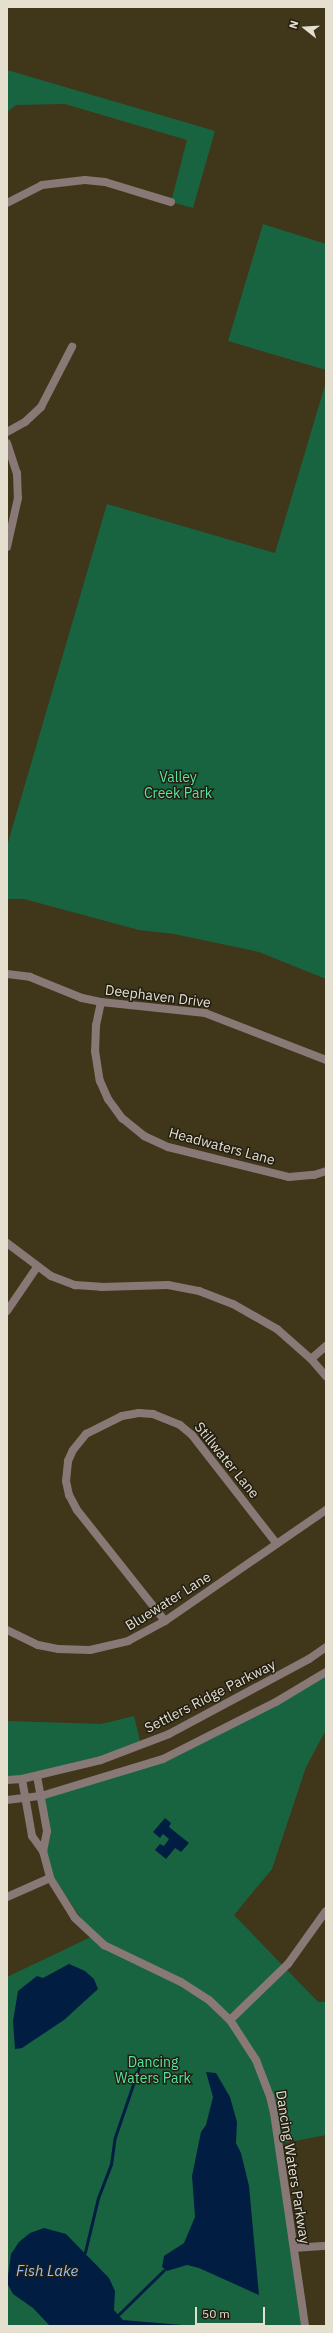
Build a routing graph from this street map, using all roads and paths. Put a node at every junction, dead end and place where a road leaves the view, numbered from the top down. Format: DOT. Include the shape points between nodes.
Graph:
graph roads {
  1 [pos="171,202"];
  2 [pos="7,203"];
  3 [pos="72,347"];
  4 [pos="7,432"];
  5 [pos="7,443"];
  6 [pos="7,547"];
  7 [pos="7,974"];
  8 [pos="101,1002"];
  9 [pos="326,1060"];
  10 [pos="326,1171"];
  11 [pos="7,1243"];
  12 [pos="37,1268"];
  13 [pos="7,1311"];
  14 [pos="326,1346"];
  15 [pos="311,1359"];
  16 [pos="326,1376"];
  17 [pos="326,1510"];
  18 [pos="277,1544"];
  19 [pos="165,1621"];
  20 [pos="7,1630"];
  21 [pos="326,1647"];
  22 [pos="326,1672"];
  23 [pos="37,1776"];
  24 [pos="22,1779"];
  25 [pos="7,1780"];
  26 [pos="41,1796"];
  27 [pos="25,1799"];
  28 [pos="7,1800"];
  29 [pos="43,1851"];
  30 [pos="50,1878"];
  31 [pos="7,1897"];
  32 [pos="326,1911"];
  33 [pos="230,2020"];
  34 [pos="326,2246"];
  35 [pos="294,2248"];
  36 [pos="305,2326"];
  1 -- 2 [label="street" via="105,182 85,180 42,185"];
  3 -- 4 [label="street" via="41,407 25,422"];
  5 -- 6 [label="street" via="17,473 18,498"];
  7 -- 8 [label="street, Deephaven Drive" via="30,977 82,998"];
  8 -- 9 [label="street, Deephaven Drive" via="205,1013"];
  8 -- 10 [label="street, Headwaters Lane" via="94,1051 100,1081 108,1099 122,1118 144,1136 168,1147 289,1177 314,1175"];
  11 -- 12 [label="street"];
  12 -- 13 [label="street"];
  12 -- 15 [label="street" via="75,1285 168,1285 199,1291 261,1318 293,1341"];
  14 -- 15 [label="street"];
  15 -- 16 [label="street"];
  17 -- 18 [label="street, Bluewater Lane"];
  18 -- 19 [label="street, Bluewater Lane"];
  18 -- 19 [label="street, Stillwater Lane" via="192,1435 180,1425 168,1418 139,1413 122,1416 94,1429 79,1441 68,1461 66,1481 69,1495 77,1510"];
  19 -- 20 [label="street, Bluewater Lane" via="128,1641 90,1650 58,1649 38,1645"];
  21 -- 23 [label="street, Settlers Ridge Parkway" via="309,1659 169,1734 101,1760"];
  22 -- 26 [label="street" via="276,1702 162,1759"];
  23 -- 24 [label="street, Settlers Ridge Parkway"];
  23 -- 26 [label="street, Dancing Waters Parkway"];
  24 -- 25 [label="street, Settlers Ridge Parkway"];
  24 -- 27 [label="street, Dancing Waters Parkway"];
  26 -- 27 [label="street"];
  26 -- 29 [label="street, Dancing Waters Parkway" via="47,1831"];
  27 -- 28 [label="street"];
  27 -- 29 [label="street, Dancing Waters Parkway" via="32,1836"];
  29 -- 30 [label="street, Dancing Waters Parkway"];
  30 -- 31 [label="street"];
  30 -- 33 [label="street, Dancing Waters Parkway" via="75,1918 104,1945 196,1991"];
  32 -- 33 [label="street" via="301,1949"];
  33 -- 35 [label="street, Dancing Waters Parkway" via="246,2041 270,2096"];
  34 -- 35 [label="street"];
  35 -- 36 [label="street, Dancing Waters Parkway"];
}
